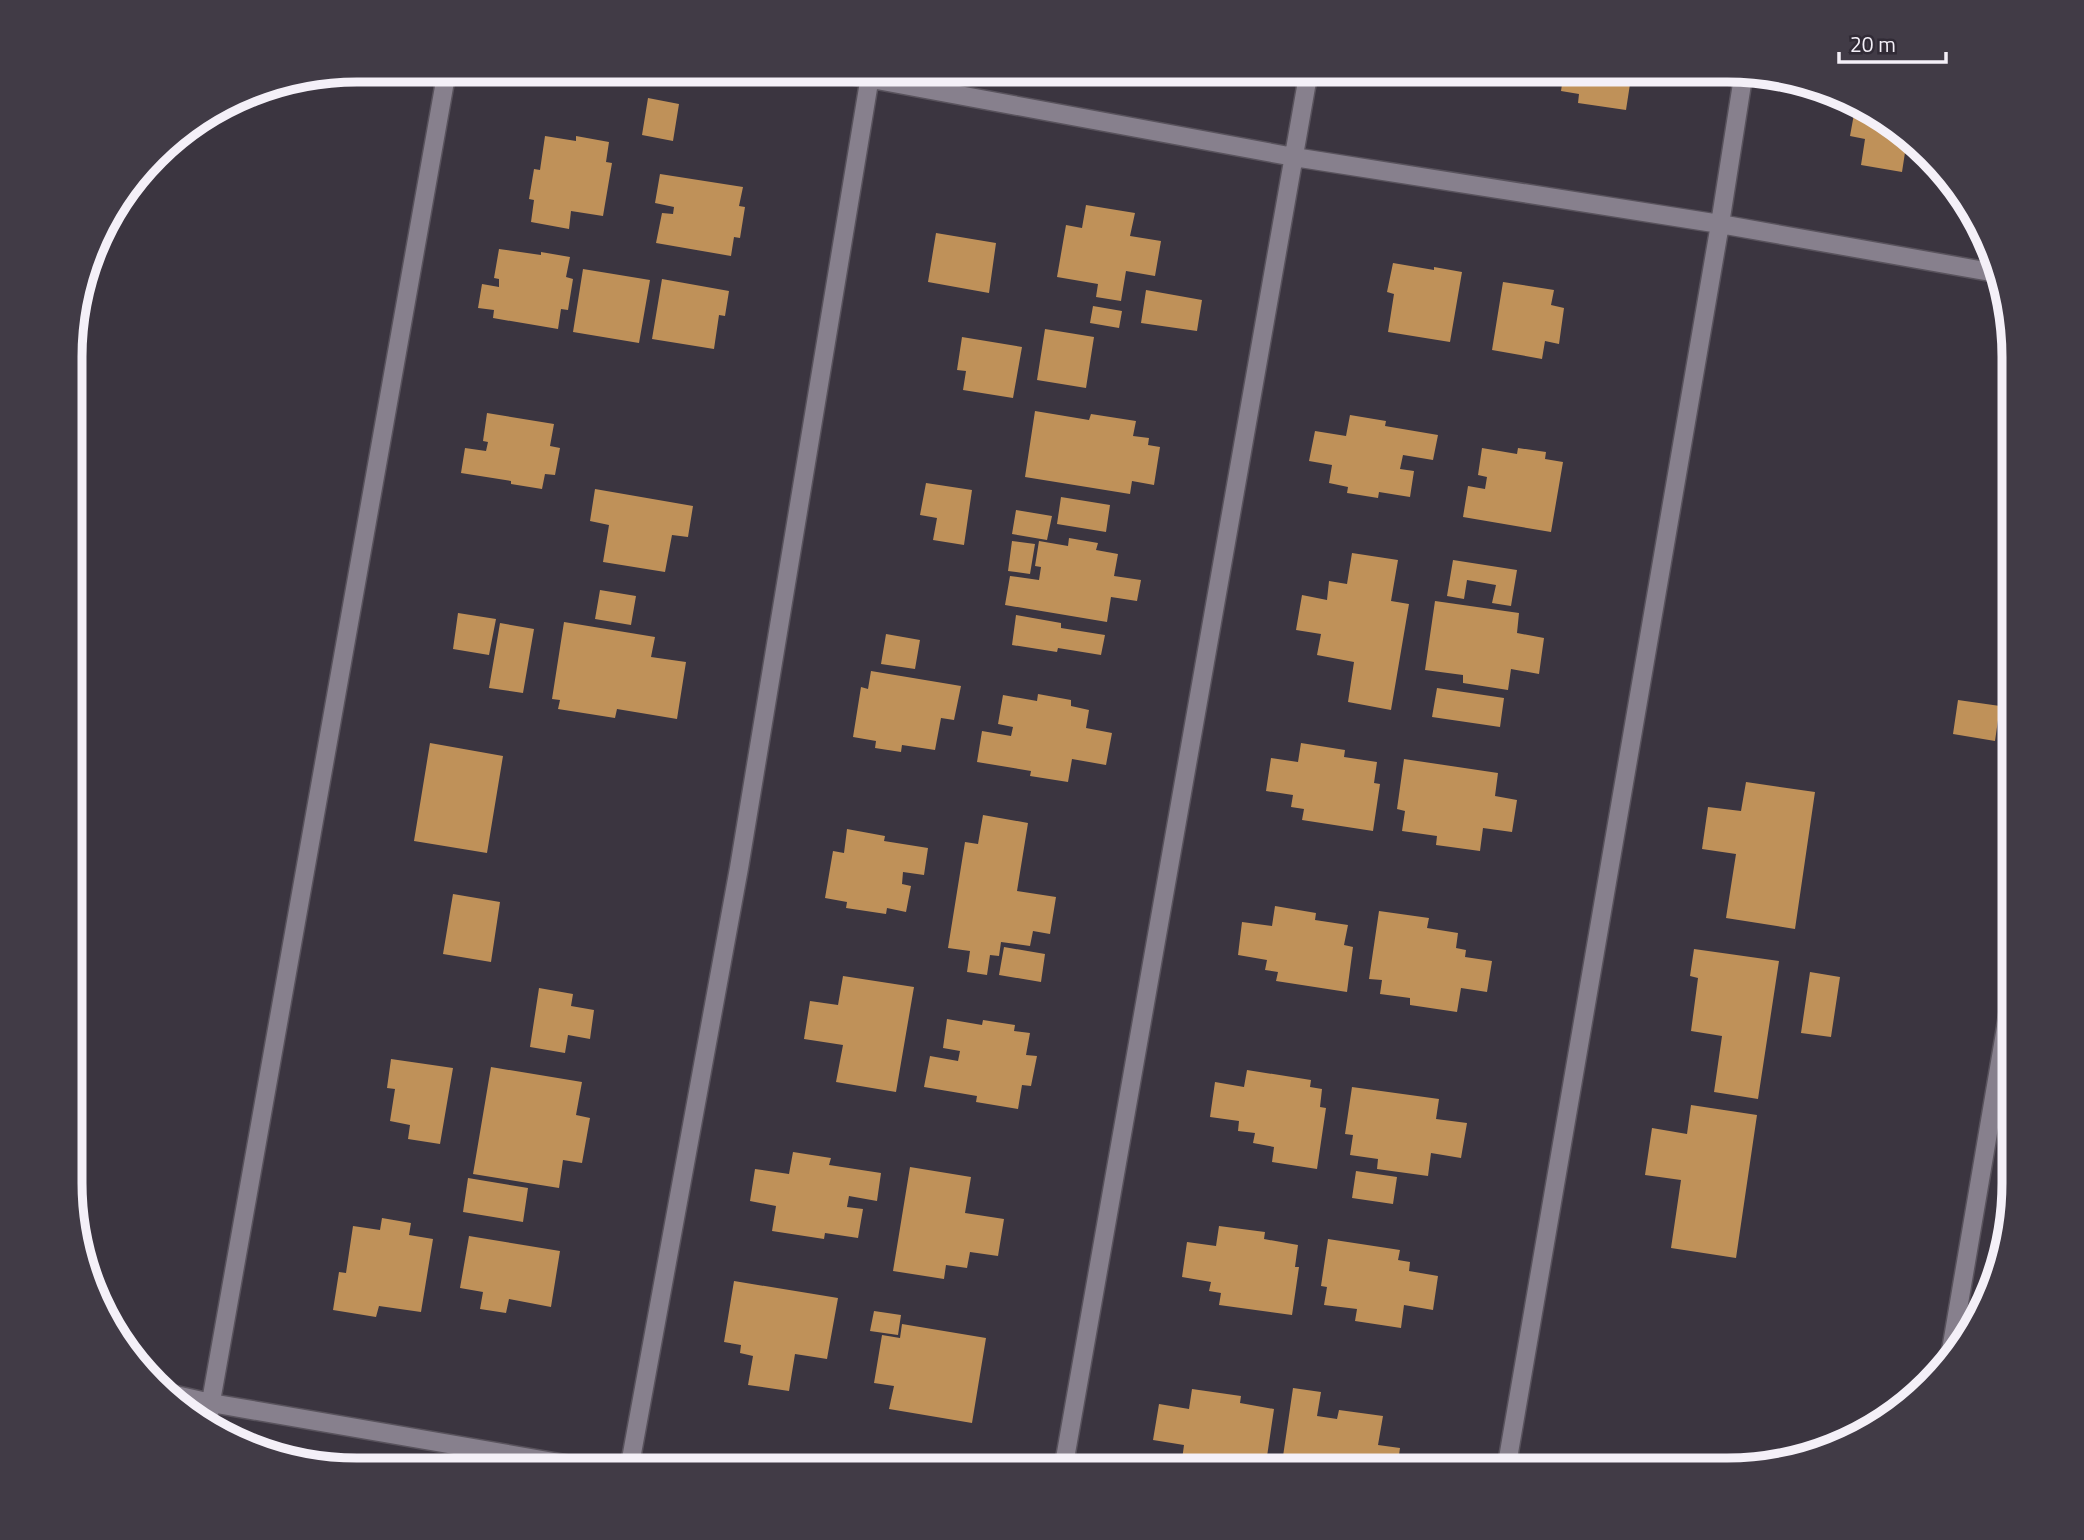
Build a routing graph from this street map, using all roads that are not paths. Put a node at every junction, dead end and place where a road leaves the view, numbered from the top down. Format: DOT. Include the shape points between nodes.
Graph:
graph roads {
  1 [pos="445,82"];
  2 [pos="870,82"];
  3 [pos="908,82"];
  4 [pos="1307,82"];
  5 [pos="1742,83"];
  6 [pos="1294,156"];
  7 [pos="1720,224"];
  8 [pos="1988,272"];
  9 [pos="2002,1051"];
  10 [pos="1953,1338"];
  11 [pos="186,1397"];
  12 [pos="211,1403"];
  13 [pos="209,1414"];
  14 [pos="535,1458"];
  15 [pos="631,1458"];
  16 [pos="1065,1458"];
  17 [pos="1508,1458"];
  1 -- 12 [label="street"];
  2 -- 15 [label="street" via="739,868"];
  3 -- 6 [label="street"];
  4 -- 6 [label="street"];
  5 -- 7 [label="street"];
  6 -- 7 [label="street"];
  6 -- 16 [label="street"];
  7 -- 8 [label="street"];
  7 -- 17 [label="street"];
  9 -- 10 [label="street"];
  11 -- 12 [label="street"];
  12 -- 13 [label="street"];
  12 -- 14 [label="street"];
}
